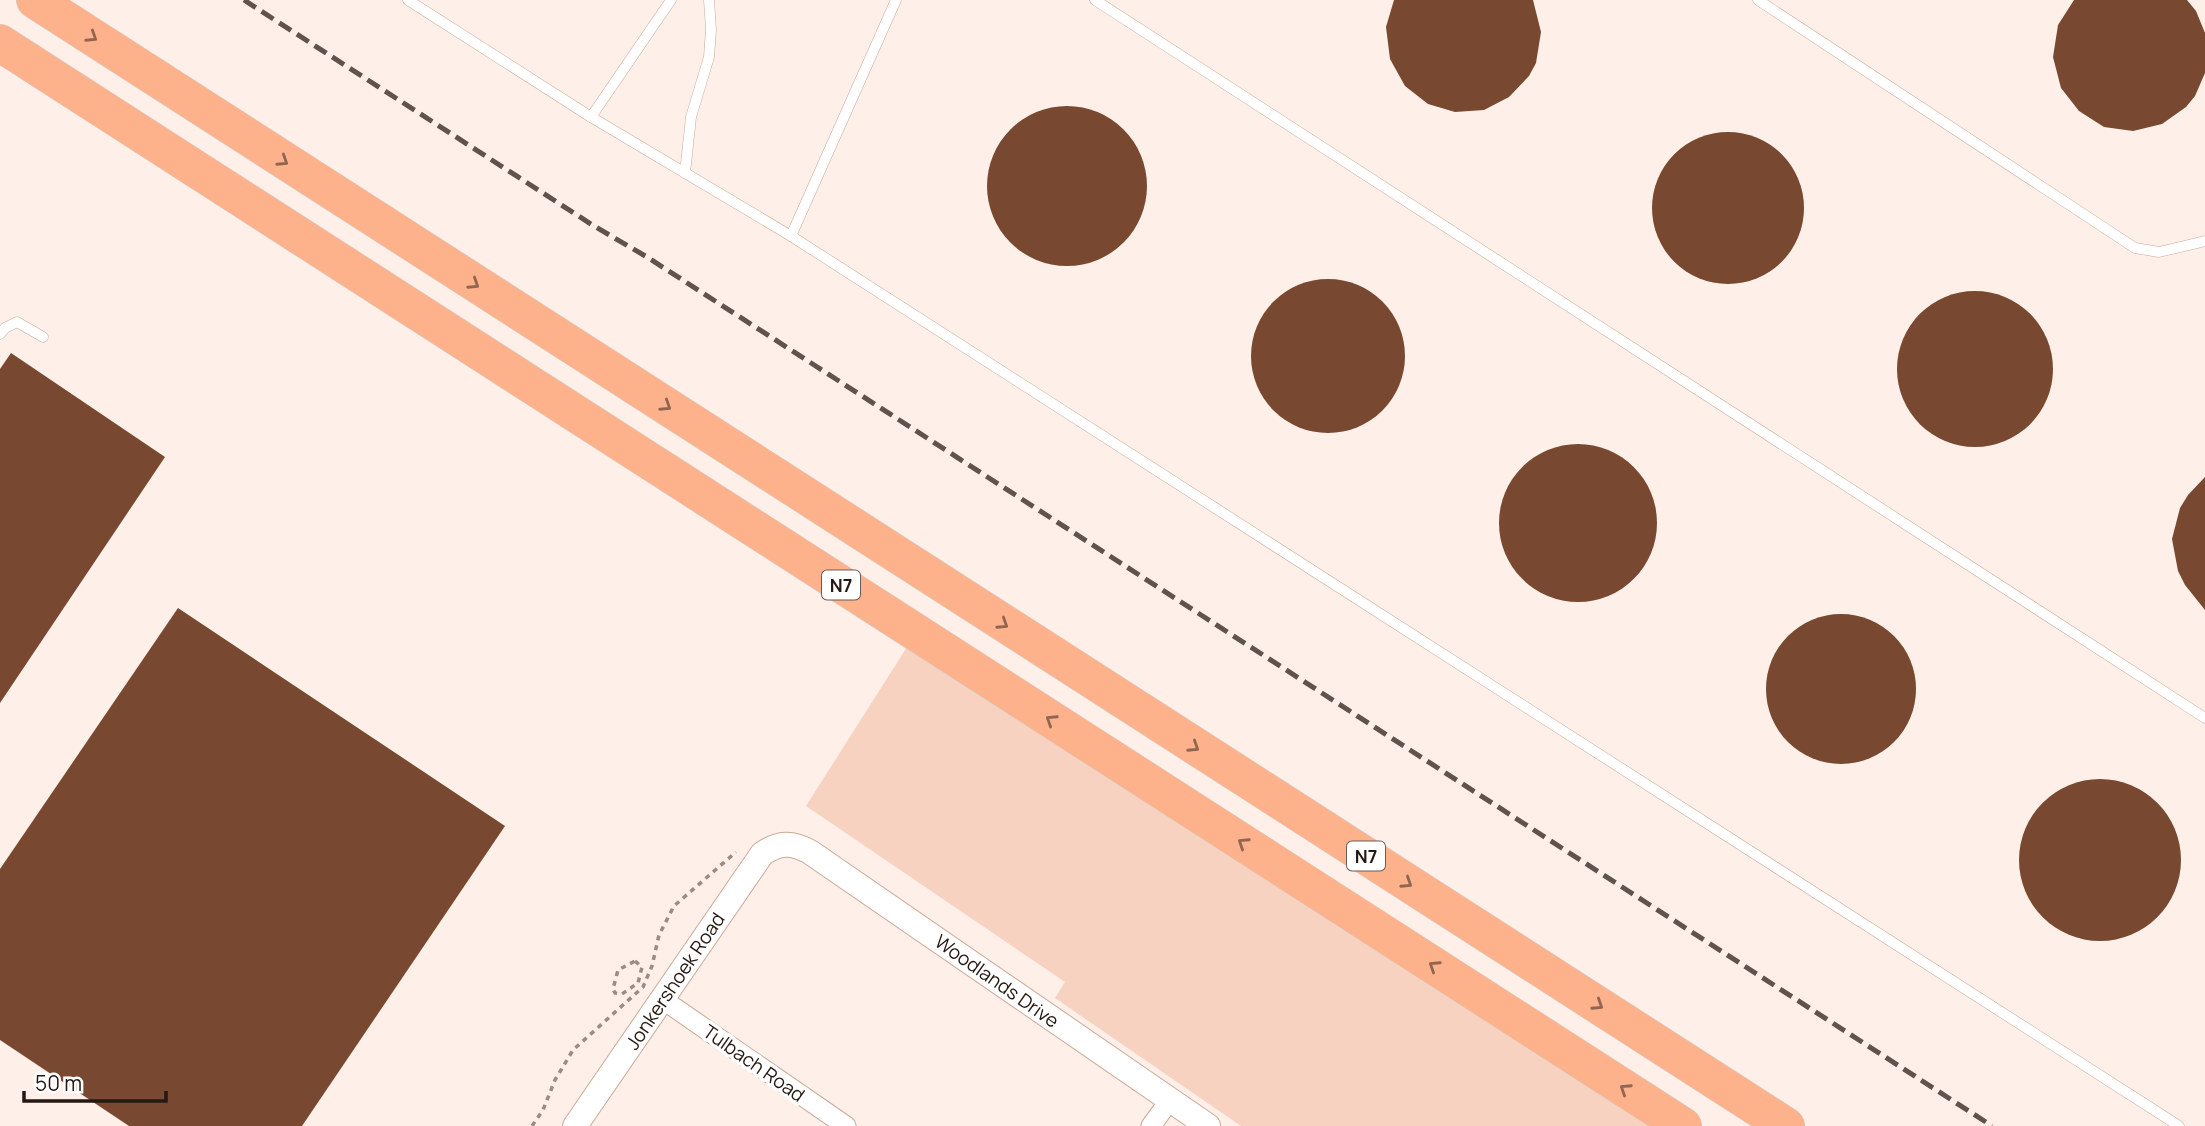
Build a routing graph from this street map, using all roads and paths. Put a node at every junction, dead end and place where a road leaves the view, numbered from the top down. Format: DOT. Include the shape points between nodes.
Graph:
graph roads {
  1 [pos="35,0"];
  2 [pos="408,0"];
  3 [pos="671,0"];
  4 [pos="709,0"];
  5 [pos="896,0"];
  6 [pos="1095,0"];
  7 [pos="1758,0"];
  8 [pos="421,4"];
  9 [pos="0,43"];
  10 [pos="591,117"];
  11 [pos="685,173"];
  12 [pos="791,236"];
  13 [pos="2205,241"];
  14 [pos="0,334"];
  15 [pos="43,337"];
  16 [pos="2205,718"];
  17 [pos="782,844"];
  18 [pos="741,849"];
  19 [pos="638,984"];
  20 [pos="662,999"];
  21 [pos="1170,1100"];
  22 [pos="824,1119"];
  23 [pos="532,1126"];
  24 [pos="575,1126"];
  25 [pos="846,1126"];
  26 [pos="1152,1126"];
  27 [pos="1208,1126"];
  28 [pos="1682,1126"];
  29 [pos="1786,1126"];
  30 [pos="2179,1126"];
  1 -- 29 [label="highway, N7, one-way"];
  2 -- 8 [label="lane"];
  3 -- 10 [label="lane"];
  4 -- 11 [label="lane" via="709,57 691,117"];
  5 -- 12 [label="lane"];
  6 -- 16 [label="lane"];
  7 -- 13 [label="lane" via="2135,248 2159,252"];
  8 -- 10 [label="lane"];
  28 -- 9 [label="highway, N7, one-way"];
  10 -- 11 [label="lane"];
  11 -- 12 [label="lane"];
  12 -- 30 [label="lane"];
  14 -- 15 [label="lane" via="17,322"];
  17 -- 20 [label="street, Jonkershoek Road" via="762,854"];
  17 -- 21 [label="street, Woodlands Drive" via="797,844 810,852"];
  18 -- 23 [label="path" via="674,906 659,935 643,987 573,1050"];
  19 -- 19 [label="path" via="642,967 630,962 618,970 613,989 622,994"];
  20 -- 22 [label="street, Tulbach Road"];
  20 -- 24 [label="street, Jonkershoek Road"];
  21 -- 26 [label="street"];
  21 -- 27 [label="street, Woodlands Drive"];
  22 -- 25 [label="street, Tulbach Road"];
}
